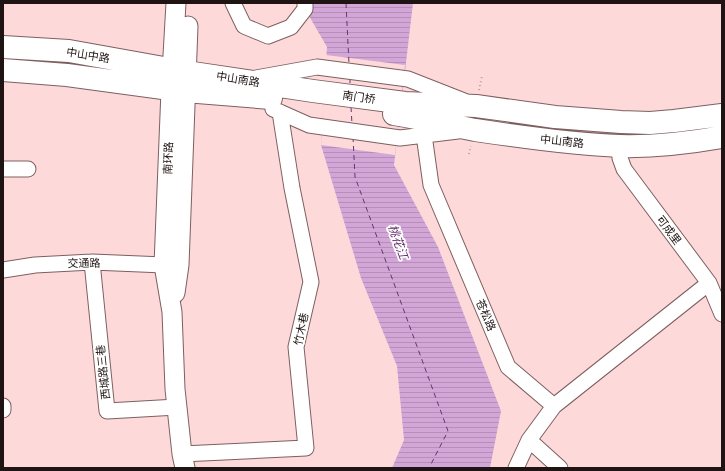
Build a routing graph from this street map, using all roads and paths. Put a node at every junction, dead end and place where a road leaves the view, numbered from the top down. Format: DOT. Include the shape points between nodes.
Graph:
graph roads {
  1 [pos="176,3"];
  2 [pos="188,3"];
  3 [pos="233,3"];
  4 [pos="305,3"];
  5 [pos="3,47"];
  6 [pos="3,70"];
  7 [pos="178,80"];
  8 [pos="243,88"];
  9 [pos="313,96"];
  10 [pos="476,106"];
  11 [pos="404,109"];
  12 [pos="280,112"];
  13 [pos="722,115"];
  14 [pos="473,129"];
  15 [pos="424,135"];
  16 [pos="722,138"];
  17 [pos="620,146"];
  18 [pos="3,169"];
  19 [pos="28,169"];
  20 [pos="92,262"];
  21 [pos="164,265"];
  22 [pos="3,270"];
  23 [pos="708,283"];
  24 [pos="172,312"];
  25 [pos="722,314"];
  26 [pos="3,406"];
  27 [pos="554,406"];
  28 [pos="177,407"];
  29 [pos="3,410"];
  30 [pos="529,440"];
  31 [pos="184,461"];
  32 [pos="516,468"];
  33 [pos="560,468"];
  1 -- 7 [label="main road, 南环路"];
  2 -- 7 [label="main road, 南环路"];
  3 -- 4 [label="street" via="244,26 268,36 291,27 305,8"];
  5 -- 7 [label="highway, 中山中路" via="69,51"];
  6 -- 7 [label="highway, 中山中路"];
  7 -- 8 [label="highway, 中山南路"];
  7 -- 21 [label="main road, 南环路"];
  7 -- 24 [label="main road, 南环路" via="179,266"];
  8 -- 9 [label="highway, 中山南路"];
  8 -- 10 [label="street" via="317,67 408,79"];
  8 -- 12 [label="street"];
  9 -- 11 [label="highway, 南门桥"];
  10 -- 11 [label="highway, 中山南路"];
  10 -- 13 [label="highway, 中山南路" via="555,117 626,123"];
  11 -- 14 [label="highway, 中山南路"];
  12 -- 15 [label="street" via="309,125 400,138"];
  12 -- 31 [label="street, 竹木巷" via="311,282 296,347 306,448"];
  14 -- 15 [label="street"];
  14 -- 17 [label="highway, 中山南路" via="553,141"];
  15 -- 27 [label="street, 苍松路" via="431,185 508,367"];
  16 -- 17 [label="highway, 中山南路" via="676,144"];
  17 -- 23 [label="street, 可成里" via="620,158 624,169"];
  18 -- 19 [label="street"];
  20 -- 21 [label="street, 交通路"];
  20 -- 22 [label="street, 交通路" via="35,265"];
  20 -- 28 [label="street, 西城路三巷" via="107,412"];
  21 -- 24 [label="main road, 南环路"];
  23 -- 25 [label="street, 可成里"];
  23 -- 27 [label="street"];
  24 -- 28 [label="main road, 南环路"];
  26 -- 29 [label="street"];
  27 -- 30 [label="street"];
  28 -- 31 [label="main road, 南环路"];
  30 -- 32 [label="street"];
  30 -- 33 [label="street"];
}
